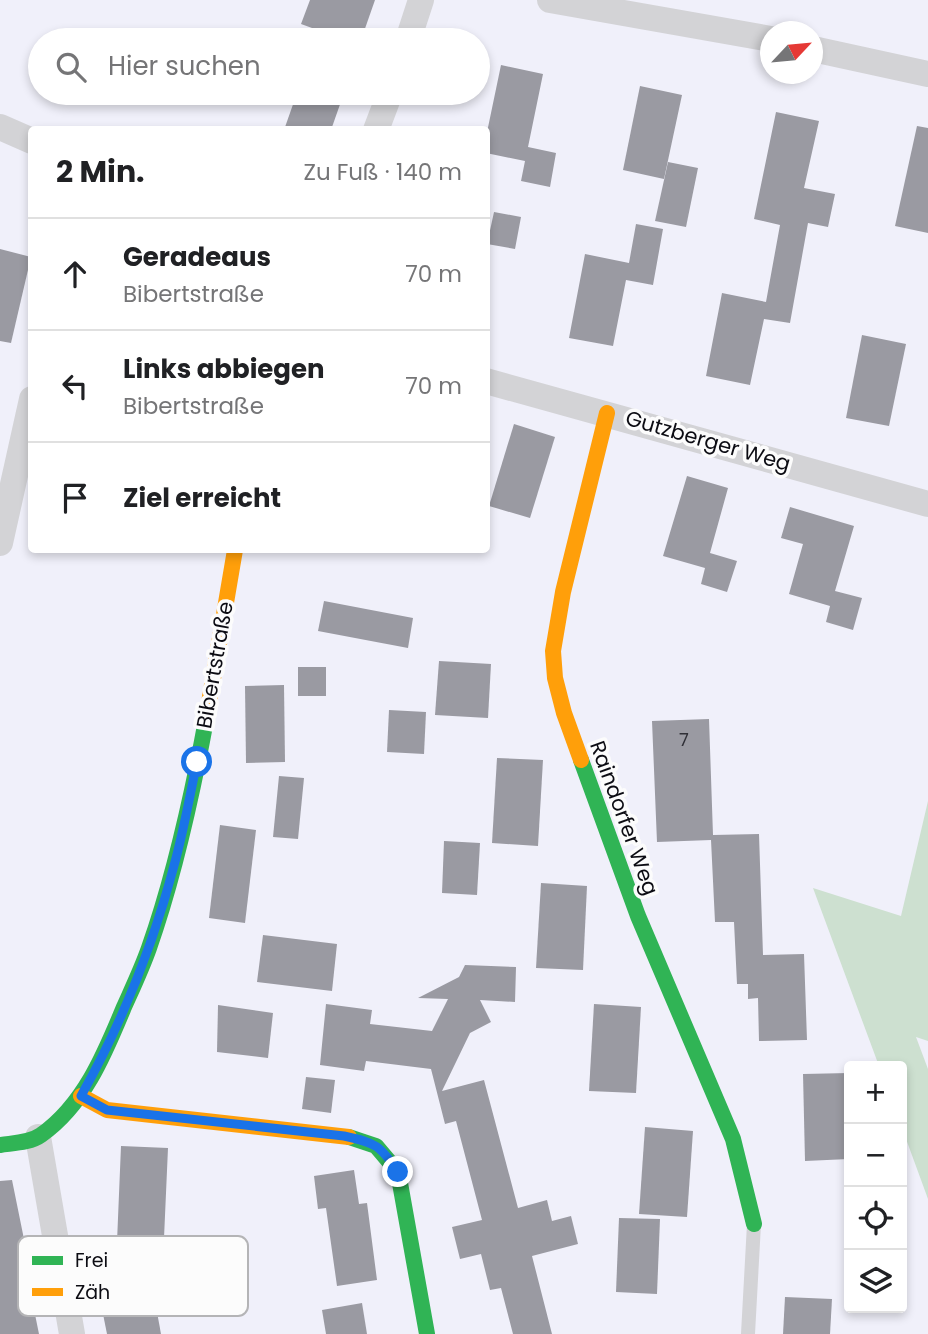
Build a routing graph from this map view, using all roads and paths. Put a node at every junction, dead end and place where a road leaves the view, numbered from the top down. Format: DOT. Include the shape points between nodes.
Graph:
graph roads {
  1 [pos="421,0"];
  2 [pos="550,0"];
  3 [pos="412,28"];
  4 [pos="760,38"];
  5 [pos="823,51"];
  6 [pos="928,74"];
  7 [pos="385,105"];
  8 [pos="378,126"];
  9 [pos="0,127"];
  10 [pos="28,139"];
  11 [pos="490,382"];
  12 [pos="607,413"];
  13 [pos="28,417"];
  14 [pos="928,504"];
  15 [pos="0,543"];
  16 [pos="235,553"];
  17 [pos="81,1096"];
  18 [pos="38,1137"];
  19 [pos="0,1145"];
  20 [pos="754,1224"];
  21 [pos="55,1236"];
  22 [pos="69,1316"];
  23 [pos="72,1334"];
  24 [pos="427,1334"];
  25 [pos="748,1334"];
  1 -- 3 [label="street"];
  2 -- 4 [label="street"];
  5 -- 6 [label="street"];
  7 -- 8 [label="street"];
  9 -- 10 [label="street"];
  11 -- 12 [label="street, Gutzberger Weg"];
  12 -- 14 [label="street, Gutzberger Weg"];
  12 -- 20 [label="street, Raindorfer Weg" via="563,592 555,678 638,916 733,1139"];
  13 -- 15 [label="street"];
  16 -- 17 [label="street, Bibertstraße" via="176,861 151,941 114,1033"];
  17 -- 18 [label="street, Bibertstraße"];
  17 -- 24 [label="street" via="107,1110 344,1136 368,1141 384,1151 398,1172"];
  18 -- 19 [label="street, Bibertstraße"];
  18 -- 21 [label="street"];
  20 -- 25 [label="lane"];
  22 -- 23 [label="street"];
}
